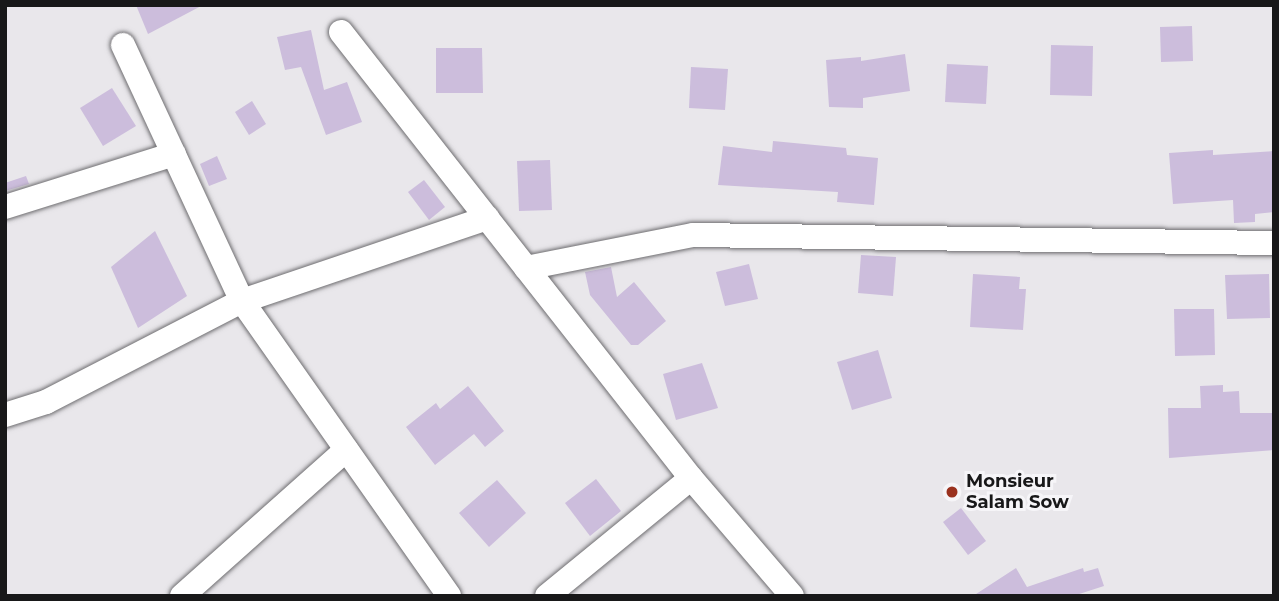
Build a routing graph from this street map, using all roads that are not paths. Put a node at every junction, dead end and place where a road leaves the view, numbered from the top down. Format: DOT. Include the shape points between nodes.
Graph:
graph roads {
  1 [pos="341,32"];
  2 [pos="122,45"];
  3 [pos="173,154"];
  4 [pos="5,207"];
  5 [pos="486,218"];
  6 [pos="1274,243"];
  7 [pos="526,268"];
  8 [pos="242,301"];
  9 [pos="5,415"];
  10 [pos="346,450"];
  11 [pos="691,478"];
  12 [pos="182,596"];
  13 [pos="449,596"];
  14 [pos="547,596"];
  15 [pos="792,596"];
  1 -- 5 [label="street"];
  2 -- 3 [label="street"];
  3 -- 4 [label="street"];
  3 -- 8 [label="street"];
  5 -- 7 [label="street"];
  5 -- 8 [label="street"];
  6 -- 7 [label="street" via="693,235"];
  7 -- 11 [label="street"];
  8 -- 9 [label="street" via="46,401"];
  8 -- 10 [label="street"];
  10 -- 12 [label="street"];
  10 -- 13 [label="street"];
  11 -- 14 [label="street"];
  11 -- 15 [label="street"];
}
